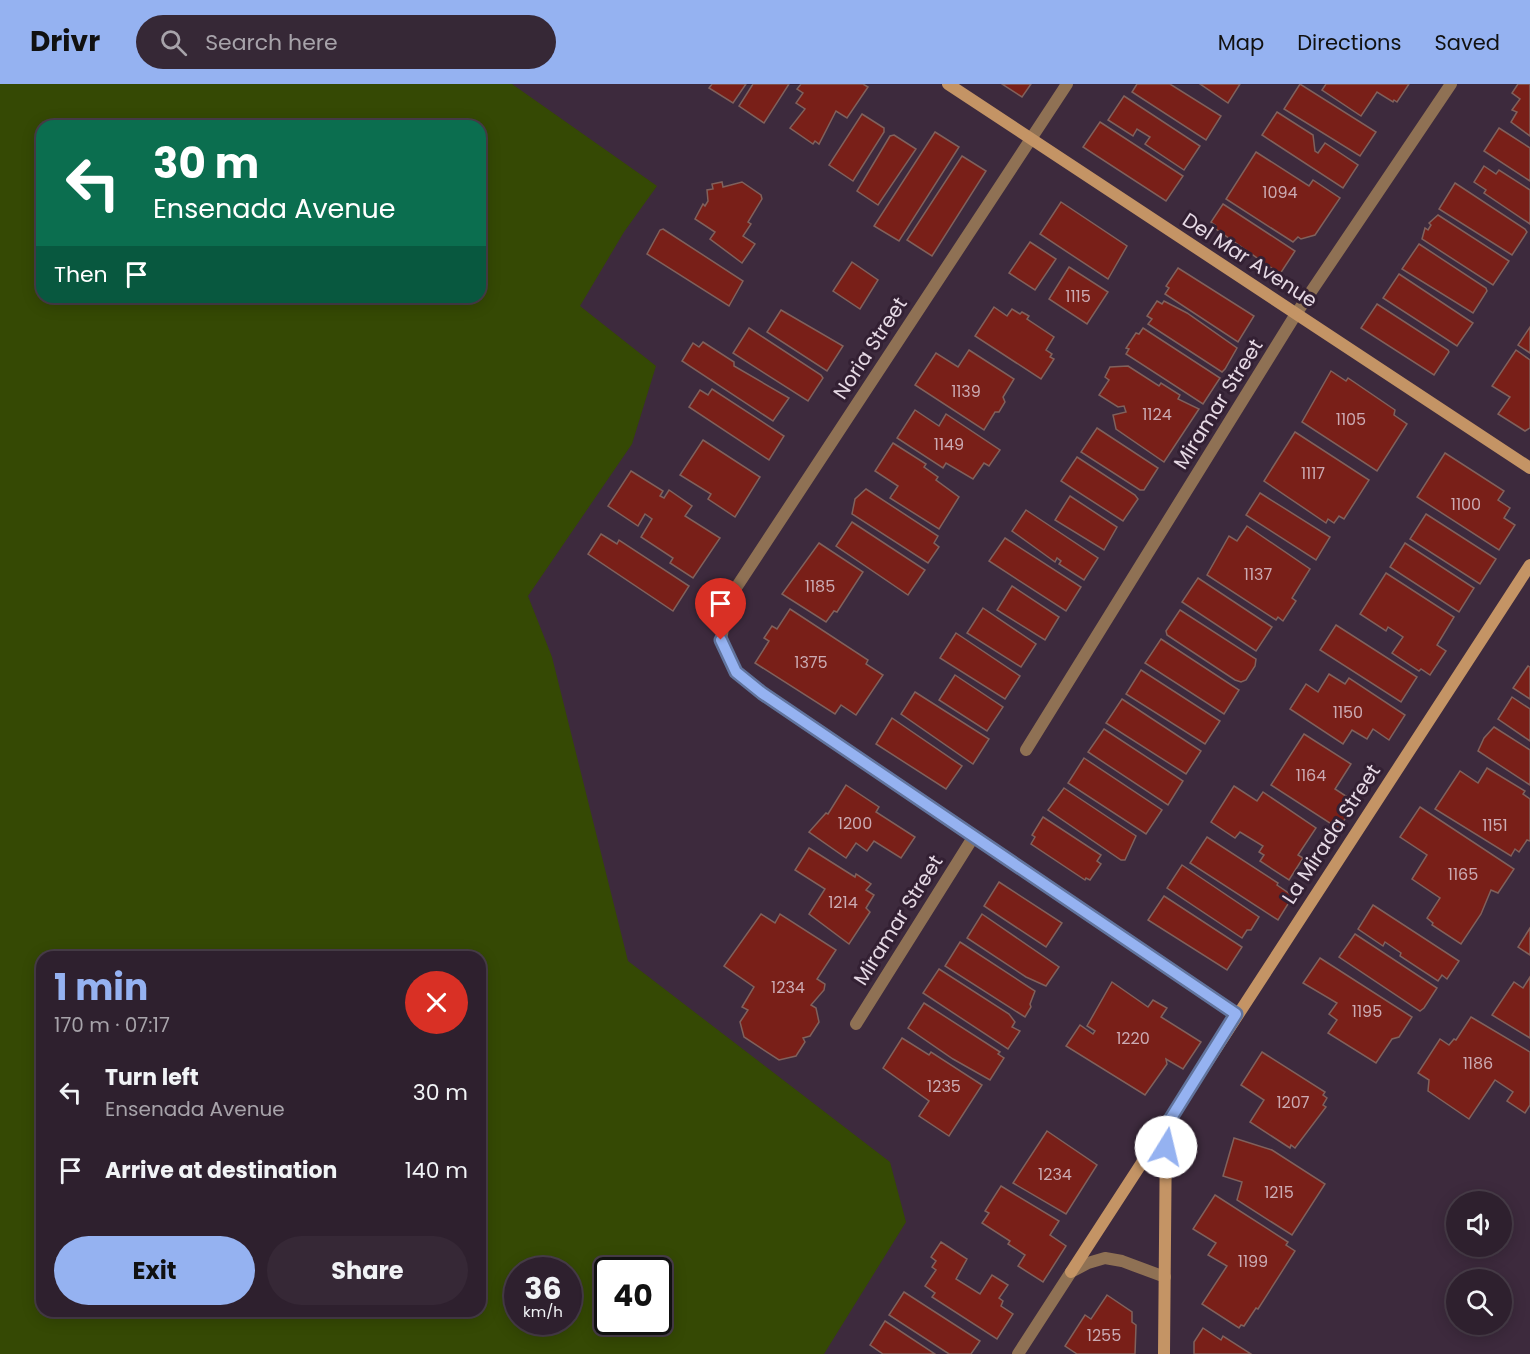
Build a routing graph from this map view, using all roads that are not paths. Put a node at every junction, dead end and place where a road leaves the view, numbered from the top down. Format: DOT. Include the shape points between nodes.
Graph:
graph roads {
  1 [pos="948,84"];
  2 [pos="1067,84"];
  3 [pos="1451,84"];
  4 [pos="1031,139"];
  5 [pos="1296,314"];
  6 [pos="1530,468"];
  7 [pos="1530,565"];
  8 [pos="1026,750"];
  9 [pos="974,837"];
  10 [pos="1236,1014"];
  11 [pos="856,1024"];
  12 [pos="1166,1126"];
  13 [pos="1071,1272"];
  14 [pos="1165,1277"];
  15 [pos="1018,1354"];
  16 [pos="1164,1354"];
  1 -- 4 [label="street, Del Mar Avenue"];
  2 -- 4 [label="street, Noria Street"];
  3 -- 5 [label="street, Miramar Street"];
  4 -- 5 [label="street, Del Mar Avenue"];
  4 -- 9 [label="street, Noria Street" via="728,600 721,640 736,672 762,693"];
  5 -- 6 [label="street, Del Mar Avenue"];
  5 -- 8 [label="street, Miramar Street"];
  7 -- 10 [label="street, La Mirada Street"];
  9 -- 10 [label="street"];
  9 -- 11 [label="street, Miramar Street"];
  10 -- 12 [label="street, La Mirada Street"];
  12 -- 13 [label="street, La Mirada Street"];
  12 -- 14 [label="street"];
  13 -- 14 [label="street" via="1105,1258"];
  13 -- 15 [label="street"];
  14 -- 16 [label="street"];
}
